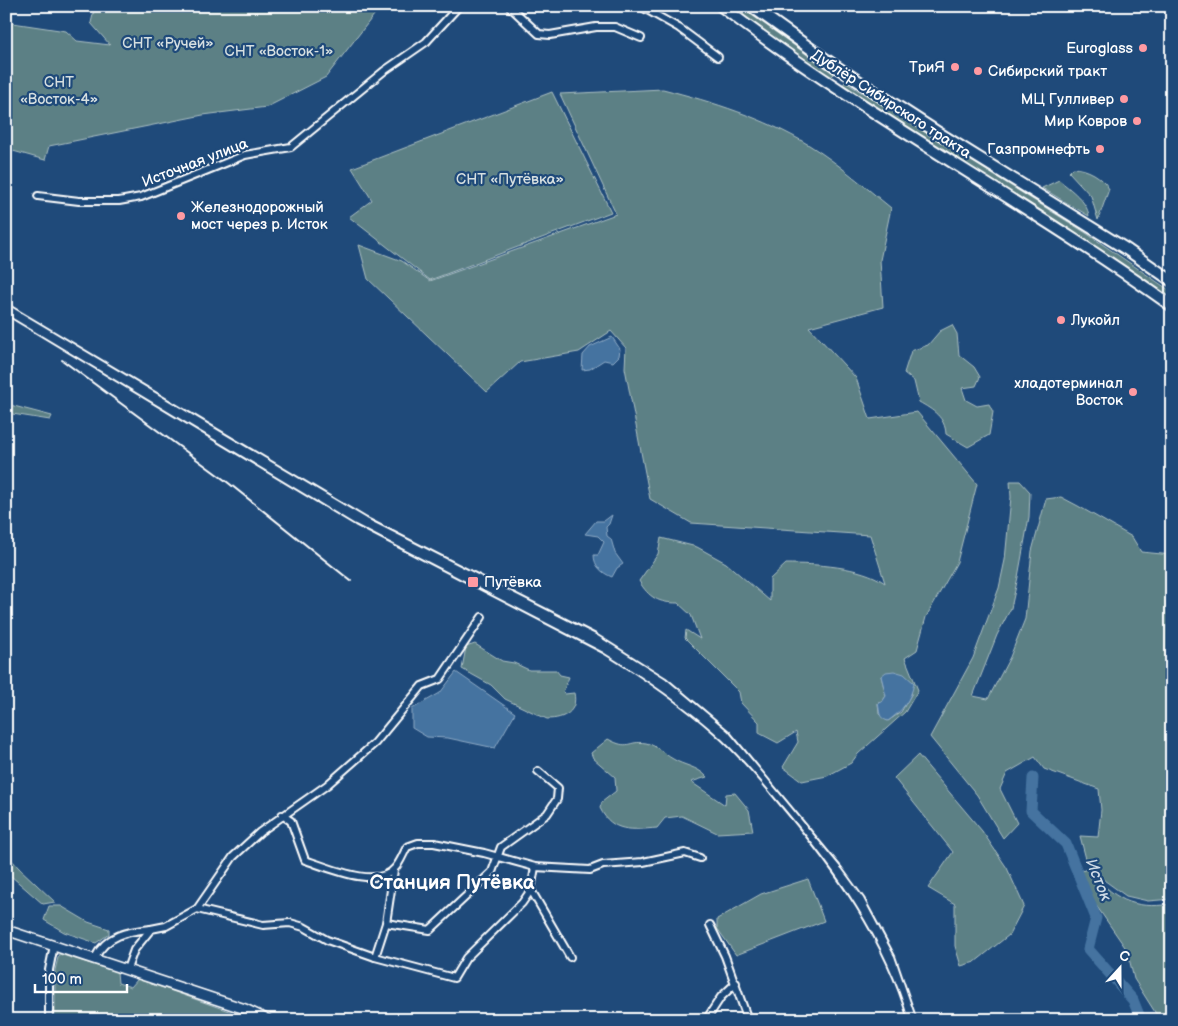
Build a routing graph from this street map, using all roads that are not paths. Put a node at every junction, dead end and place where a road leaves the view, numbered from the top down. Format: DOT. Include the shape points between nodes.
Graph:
graph roads {
  1 [pos="459,6"];
  2 [pos="509,6"];
  3 [pos="640,6"];
  4 [pos="722,6"];
  5 [pos="751,6"];
  6 [pos="641,38"];
  7 [pos="718,57"];
  8 [pos="38,196"];
  9 [pos="1172,281"];
  10 [pos="1172,306"];
  11 [pos="482,617"];
  12 [pos="538,771"];
  13 [pos="282,815"];
  14 [pos="497,857"];
  15 [pos="700,858"];
  16 [pos="535,867"];
  17 [pos="394,870"];
  18 [pos="531,890"];
  19 [pos="197,909"];
  20 [pos="386,923"];
  21 [pos="710,924"];
  22 [pos="151,929"];
  23 [pos="6,930"];
  24 [pos="54,945"];
  25 [pos="375,957"];
  26 [pos="570,957"];
  27 [pos="95,958"];
  28 [pos="127,969"];
  29 [pos="736,984"];
  30 [pos="49,1020"];
  31 [pos="268,1020"];
  32 [pos="706,1020"];
  33 [pos="748,1020"];
  1 -- 8 [label="street, Источная улица" via="426,42 384,71 291,147 245,155 141,197 79,201"];
  2 -- 6 [label="street" via="540,34 615,27"];
  3 -- 7 [label="street" via="679,28"];
  4 -- 10 [label="main road, Дублёр Сибирского тракта" via="831,84 1013,199"];
  5 -- 9 [label="main road, Дублёр Сибирского тракта" via="835,66 1120,244"];
  11 -- 13 [label="street" via="440,679 422,686 376,743 327,785"];
  12 -- 14 [label="street" via="558,788 557,799 547,814 501,847"];
  13 -- 17 [label="street" via="291,821 305,860 352,876 375,878"];
  13 -- 19 [label="street" via="233,857"];
  14 -- 16 [label="street"];
  14 -- 17 [label="street" via="462,848 418,844 407,848"];
  14 -- 20 [label="street" via="492,872 430,930"];
  15 -- 16 [label="street" via="685,852 590,870"];
  16 -- 18 [label="street"];
  17 -- 20 [label="street"];
  18 -- 25 [label="street" via="466,958 454,978"];
  18 -- 26 [label="street"];
  19 -- 22 [label="street" via="166,926"];
  19 -- 25 [label="street" via="263,926 290,924 304,927 327,940"];
  20 -- 25 [label="street"];
  21 -- 29 [label="street"];
  22 -- 27 [label="street" via="125,932 108,941"];
  22 -- 28 [label="street" via="134,950"];
  23 -- 24 [label="main road"];
  24 -- 27 [label="main road"];
  24 -- 30 [label="street" via="49,970"];
  27 -- 28 [label="main road"];
  28 -- 31 [label="main road" via="245,1009"];
  29 -- 32 [label="street" via="721,997"];
  29 -- 33 [label="street"];
}
